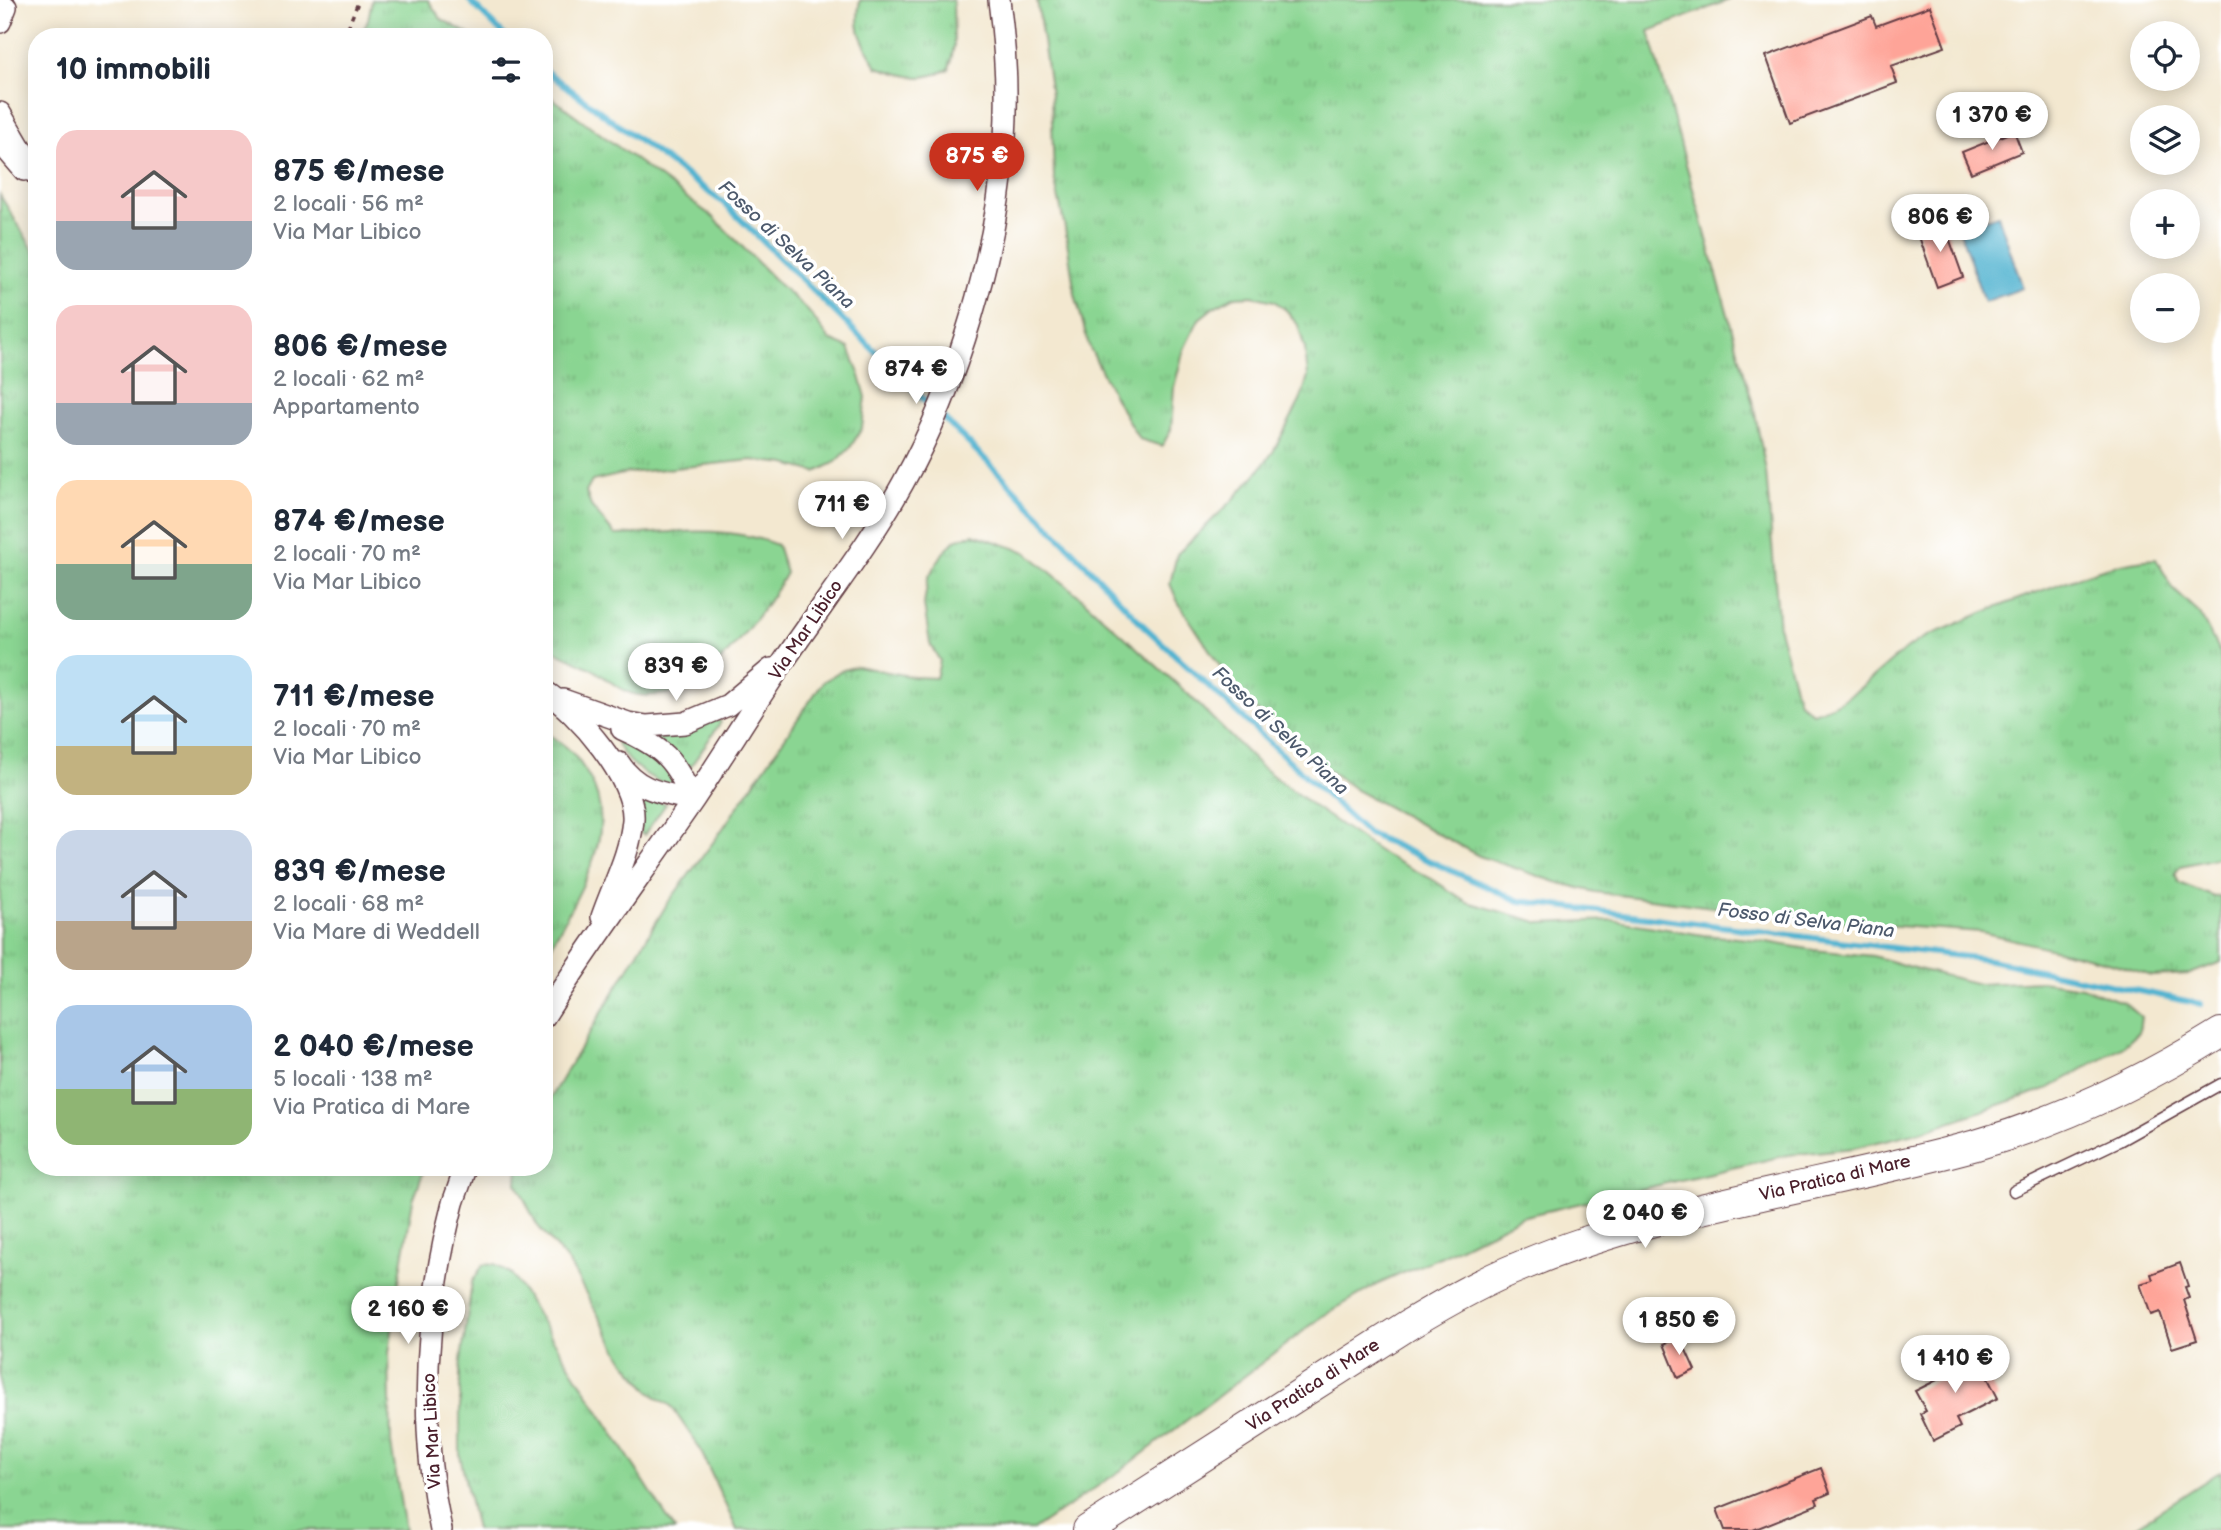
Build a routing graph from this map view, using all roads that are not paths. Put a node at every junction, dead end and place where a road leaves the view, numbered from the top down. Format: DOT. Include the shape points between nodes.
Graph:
graph roads {
  1 [pos="999,0"];
  2 [pos="0,113"];
  3 [pos="0,142"];
  4 [pos="28,161"];
  5 [pos="28,174"];
  6 [pos="789,654"];
  7 [pos="553,695"];
  8 [pos="553,696"];
  9 [pos="553,698"];
  10 [pos="553,698"];
  11 [pos="693,800"];
  12 [pos="595,939"];
  13 [pos="553,1003"];
  14 [pos="2221,1033"];
  15 [pos="2221,1084"];
  16 [pos="462,1176"];
  17 [pos="2014,1191"];
  18 [pos="441,1530"];
  19 [pos="1088,1530"];
  1 -- 6 [label="street, Via Mar Libico" via="1006,98 1000,187 978,290 948,384 905,480"];
  2 -- 4 [label="street"];
  3 -- 5 [label="street"];
  6 -- 7 [label="street" via="728,705 685,723 628,723"];
  6 -- 11 [label="street, Via Mar Libico"];
  8 -- 11 [label="street" via="667,755"];
  9 -- 11 [label="street" via="612,750 638,784"];
  10 -- 12 [label="street" via="602,747 631,804 627,854"];
  11 -- 12 [label="street, Via Mar Libico"];
  12 -- 13 [label="street, Via Mar Libico"];
  14 -- 19 [label="street, Via Pratica di Mare" via="2118,1091 2011,1134 1650,1222 1508,1271 1394,1333"];
  15 -- 17 [label="lane" via="2119,1141"];
  16 -- 18 [label="street, Via Mar Libico" via="441,1263 428,1366 429,1448"];
}
